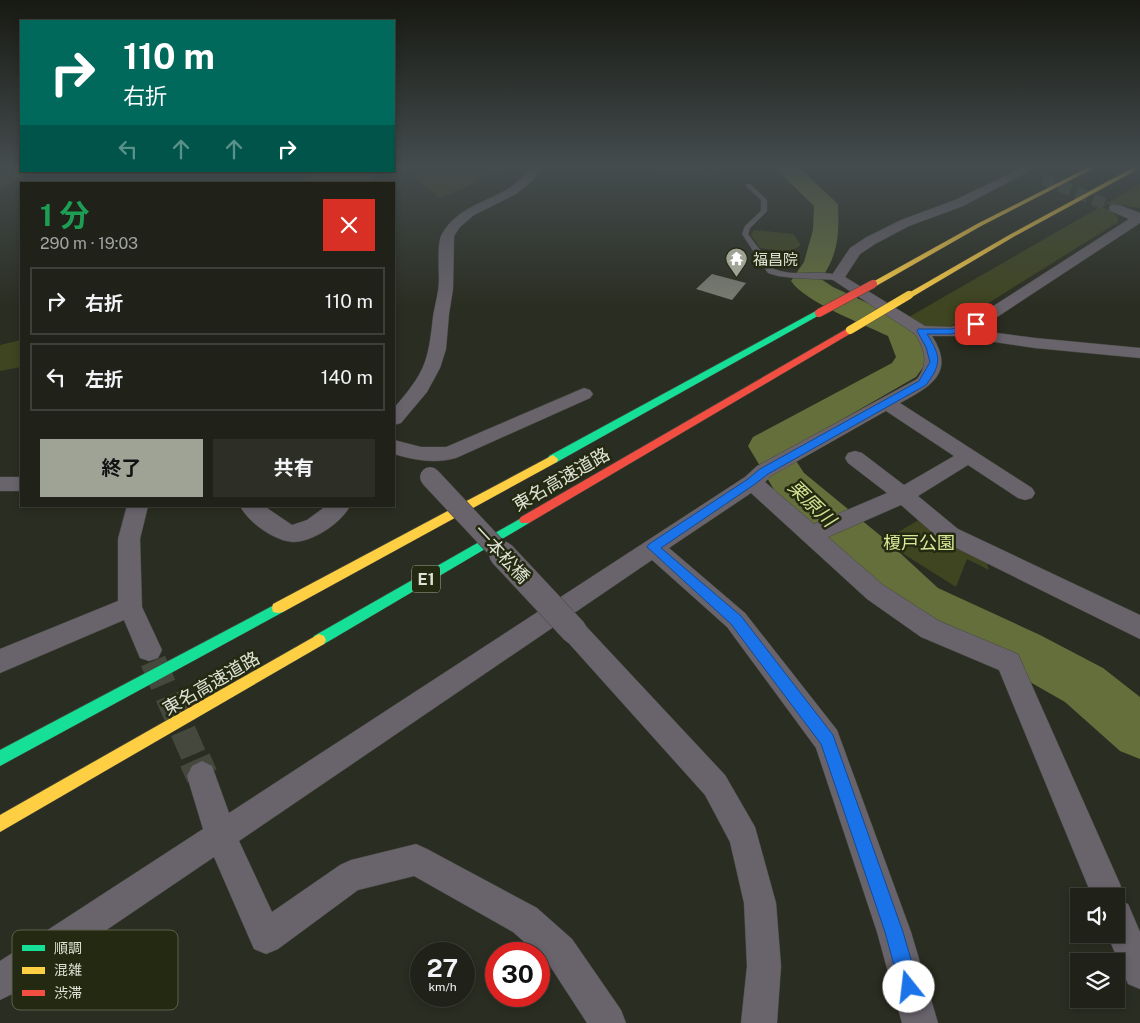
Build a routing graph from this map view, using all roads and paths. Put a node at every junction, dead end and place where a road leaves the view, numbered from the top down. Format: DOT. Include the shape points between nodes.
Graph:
graph roads {
  1 [pos="469,213"];
  2 [pos="762,213"];
  3 [pos="933,213"];
  4 [pos="1003,213"];
  5 [pos="1053,213"];
  6 [pos="1126,213"];
  7 [pos="1139,218"];
  8 [pos="834,277"];
  9 [pos="921,331"];
  10 [pos="952,332"];
  11 [pos="1140,353"];
  12 [pos="584,394"];
  13 [pos="887,403"];
  14 [pos="395,418"];
  15 [pos="400,448"];
  16 [pos="969,456"];
  17 [pos="855,458"];
  18 [pos="758,476"];
  19 [pos="0,484"];
  20 [pos="20,484"];
  21 [pos="1025,492"];
  22 [pos="903,495"];
  23 [pos="138,507"];
  24 [pos="251,507"];
  25 [pos="339,507"];
  26 [pos="816,532"];
  27 [pos="653,547"];
  28 [pos="130,607"];
  29 [pos="1140,628"];
  30 [pos="149,650"];
  31 [pos="0,661"];
  32 [pos="0,758"];
  33 [pos="202,776"];
  34 [pos="0,824"];
  35 [pos="220,834"];
  36 [pos="1105,888"];
  37 [pos="77,930"];
  38 [pos="1125,937"];
  39 [pos="1140,972"];
  40 [pos="12,974"];
  41 [pos="0,982"];
  42 [pos="608,1023"];
  43 [pos="759,1023"];
  44 [pos="920,1023"];
  1 -- 14 [label="street" via="447,236 446,289 432,368 421,388"];
  2 -- 8 [label="lane" via="747,227 745,234 771,271 794,276"];
  3 -- 8 [label="street" via="861,246"];
  4 -- 32 [label="highway, 東名高速道路, bridge"];
  5 -- 34 [label="highway, 東名高速道路 / E1, bridge"];
  6 -- 7 [label="street"];
  7 -- 10 [label="street" via="976,324"];
  8 -- 9 [label="street"];
  9 -- 10 [label="street"];
  9 -- 13 [label="street" via="931,347 934,362 931,372 923,383"];
  10 -- 11 [label="street"];
  12 -- 15 [label="street" via="449,453 427,455"];
  13 -- 16 [label="street"];
  13 -- 18 [label="street"];
  15 -- 43 [label="street, 一本松橋, bridge" via="715,785 744,838 760,903 764,966"];
  16 -- 21 [label="street"];
  16 -- 22 [label="street"];
  17 -- 22 [label="street"];
  18 -- 26 [label="street"];
  18 -- 27 [label="street"];
  19 -- 20 [label="street"];
  22 -- 26 [label="street"];
  22 -- 29 [label="street" via="950,535"];
  23 -- 28 [label="street" via="129,539"];
  24 -- 25 [label="street" via="288,533 307,530 331,516"];
  26 -- 36 [label="street" via="875,592 922,624 1009,662"];
  27 -- 35 [label="street"];
  27 -- 44 [label="street" via="736,620 827,740 894,932"];
  28 -- 30 [label="street"];
  28 -- 31 [label="street"];
  33 -- 35 [label="street"];
  35 -- 37 [label="street"];
  35 -- 42 [label="street" via="266,937 351,876 416,860 525,920 560,951"];
  38 -- 39 [label="street"];
  40 -- 41 [label="street"];
}
